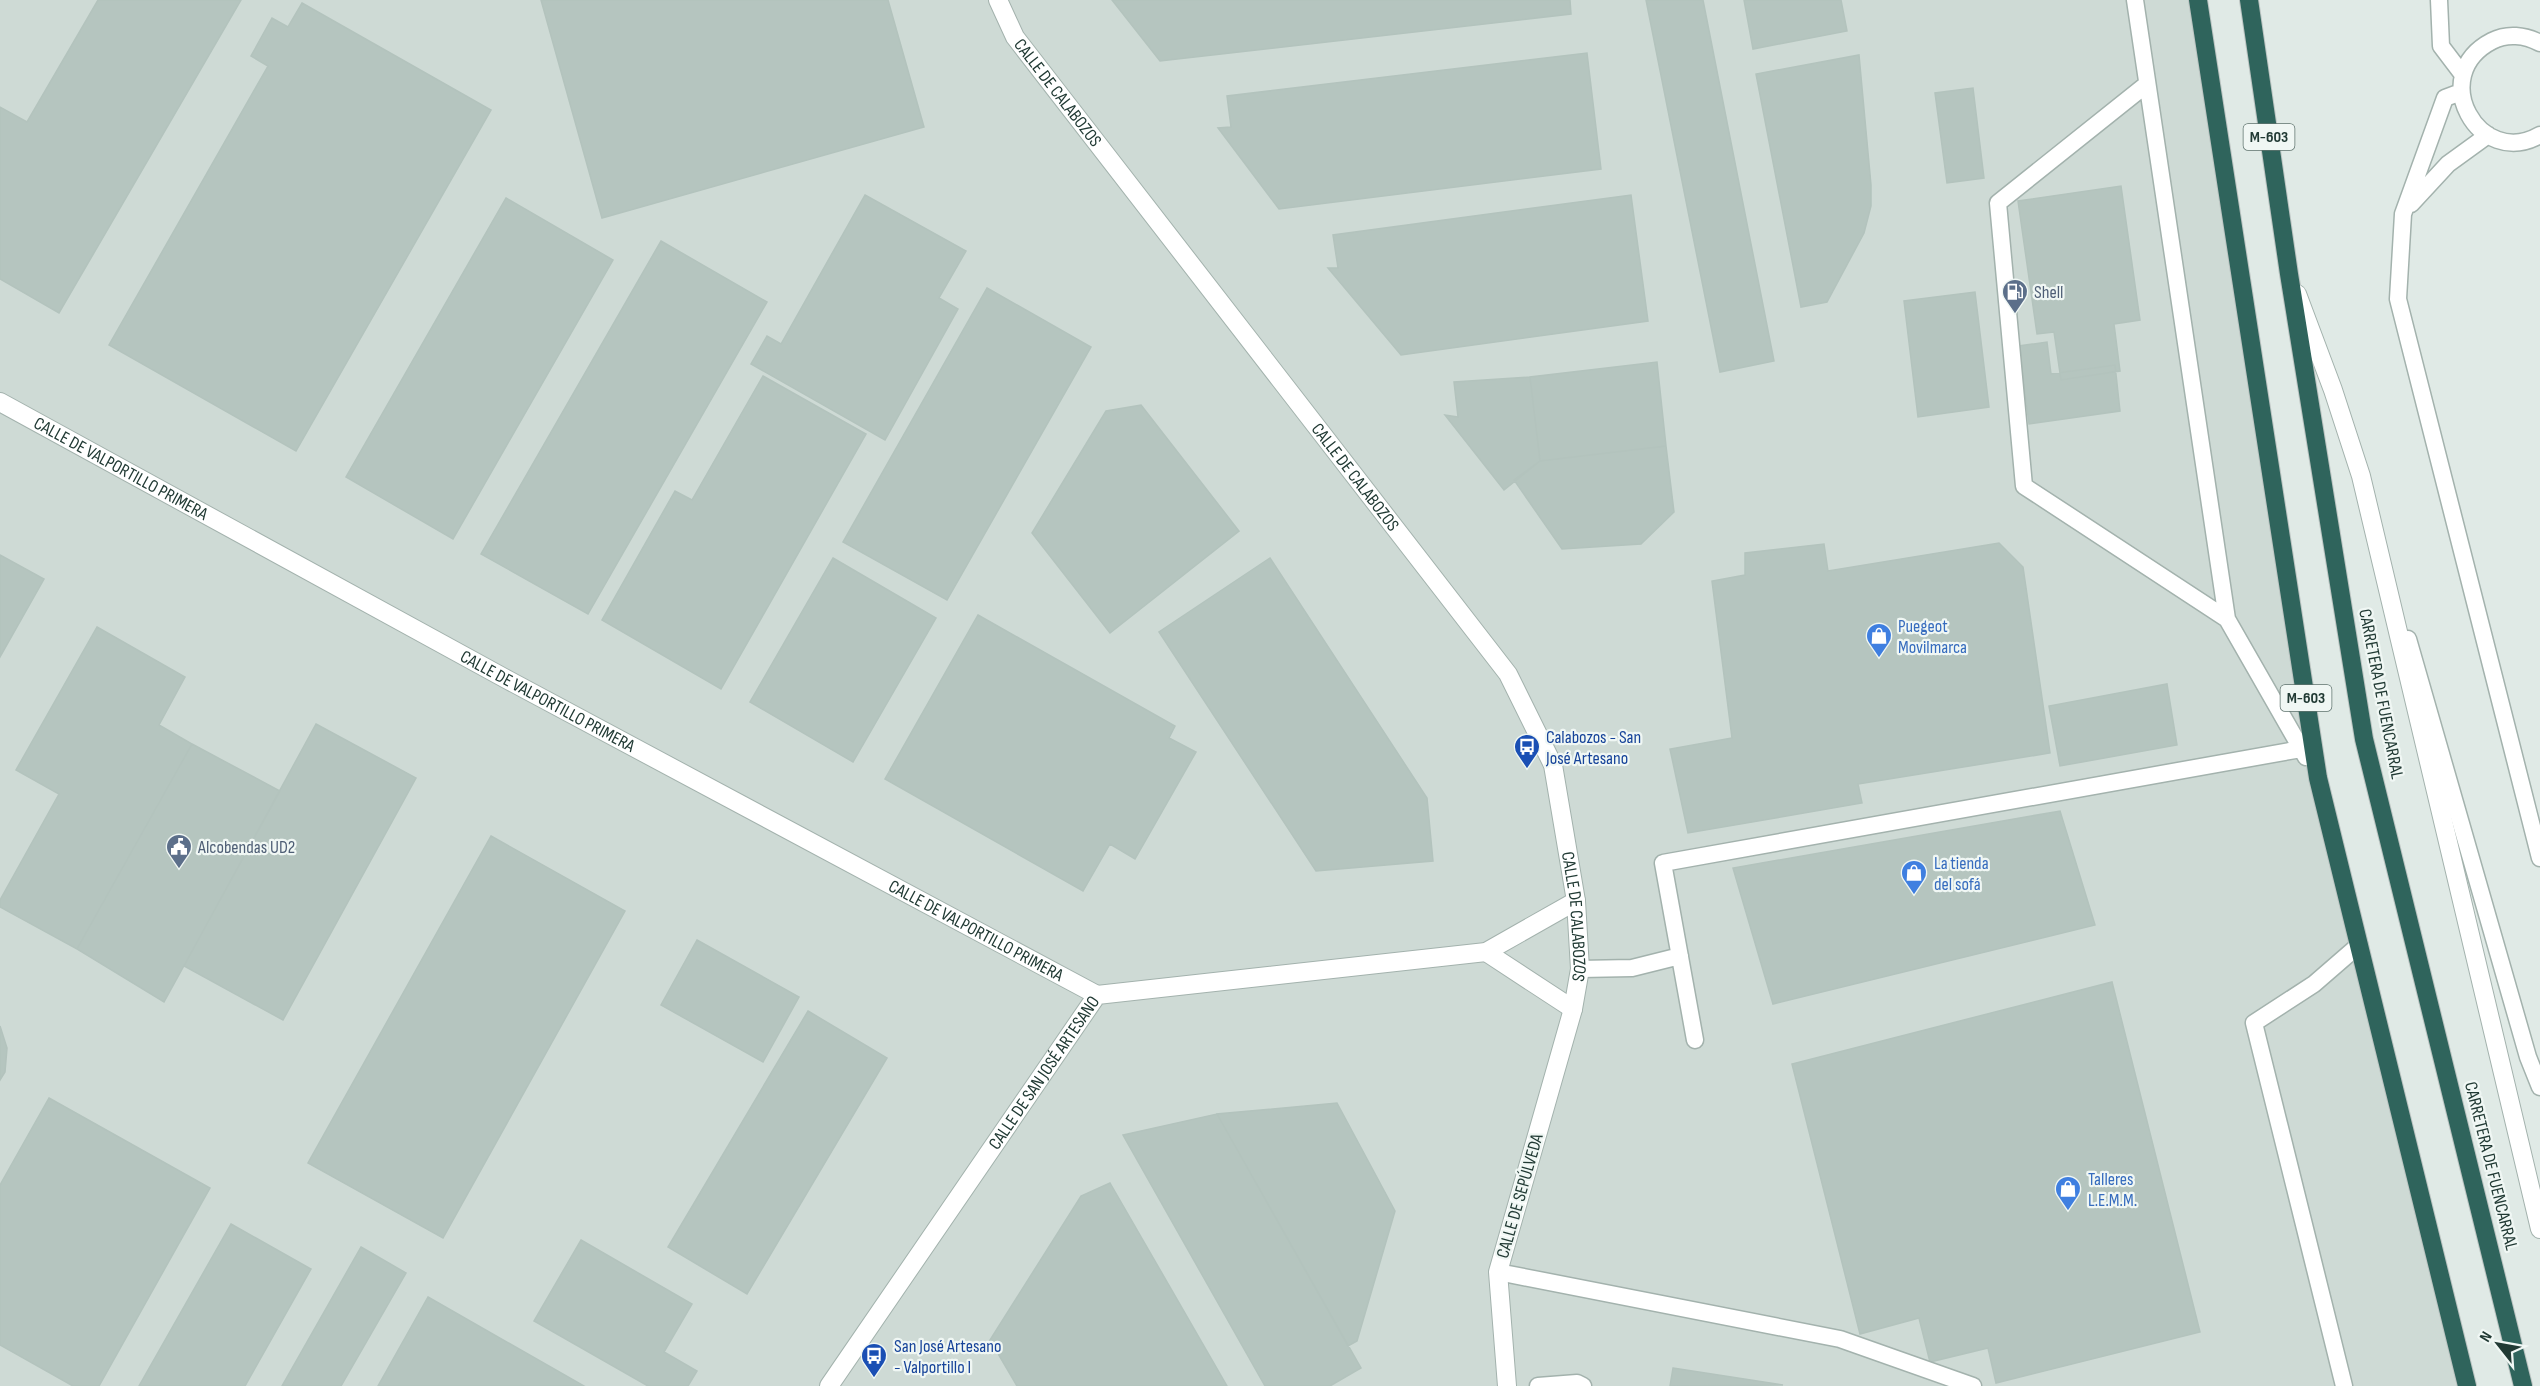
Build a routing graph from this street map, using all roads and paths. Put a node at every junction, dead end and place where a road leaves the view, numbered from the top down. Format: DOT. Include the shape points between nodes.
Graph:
graph roads {
  1 [pos="998,0"];
  2 [pos="2135,0"];
  3 [pos="2198,0"];
  4 [pos="2249,0"];
  5 [pos="2439,0"];
  6 [pos="2540,43"];
  7 [pos="2462,83"];
  8 [pos="2147,84"];
  9 [pos="2488,135"];
  10 [pos="2540,135"];
  11 [pos="2403,214"];
  12 [pos="2289,274"];
  13 [pos="0,402"];
  14 [pos="2361,476"];
  15 [pos="2227,619"];
  16 [pos="2301,749"];
  17 [pos="2318,778"];
  18 [pos="2540,858"];
  19 [pos="1576,902"];
  20 [pos="2359,945"];
  21 [pos="1486,952"];
  22 [pos="1680,956"];
  23 [pos="1580,969"];
  24 [pos="1098,995"];
  25 [pos="1573,1010"];
  26 [pos="1695,1040"];
  27 [pos="2540,1087"];
  28 [pos="2540,1229"];
  29 [pos="1498,1272"];
  30 [pos="829,1386"];
  31 [pos="1507,1386"];
  32 [pos="1538,1386"];
  33 [pos="1582,1386"];
  34 [pos="1973,1386"];
  35 [pos="2344,1386"];
  36 [pos="2467,1386"];
  37 [pos="2523,1386"];
  1 -- 19 [label="street, CALLE DE CALABOZOS" via="1015,37 1508,674 1553,765"];
  2 -- 8 [label="lane"];
  3 -- 17 [label="highway, M-603"];
  4 -- 12 [label="highway, CARRETERA DE FUENCARRAL / M-603"];
  5 -- 7 [label="lane" via="2441,46"];
  6 -- 7 [label="lane" via="2515,35 2482,46 2470,58"];
  7 -- 9 [label="lane" via="2465,110"];
  7 -- 11 [label="lane" via="2445,98"];
  8 -- 15 [label="lane"];
  8 -- 15 [label="lane" via="1998,203 2024,486"];
  9 -- 10 [label="lane" via="2517,142"];
  9 -- 11 [label="lane" via="2448,164"];
  11 -- 18 [label="lane" via="2398,299"];
  12 -- 14 [label="street"];
  12 -- 37 [label="highway, CARRETERA DE FUENCARRAL / M-603" via="2364,739"];
  13 -- 24 [label="street, CALLE DE VALPORTILLO PRIMERA" via="497,675"];
  14 -- 27 [label="lane" via="2528,1057"];
  14 -- 28 [label="street"];
  15 -- 16 [label="lane"];
  16 -- 17 [label="lane"];
  16 -- 22 [label="lane" via="1664,862"];
  17 -- 20 [label="highway, M-603"];
  19 -- 21 [label="street, CALLE DE SAN JOSÉ ARTESANO"];
  19 -- 23 [label="street, CALLE DE CALABOZOS"];
  20 -- 35 [label="lane" via="2314,984 2254,1023"];
  20 -- 36 [label="highway, M-603"];
  21 -- 24 [label="street, CALLE DE SAN JOSÉ ARTESANO"];
  21 -- 25 [label="street"];
  22 -- 23 [label="lane" via="1632,968"];
  22 -- 26 [label="lane"];
  23 -- 25 [label="street, CALLE DE CALABOZOS"];
  24 -- 30 [label="street, CALLE DE SAN JOSÉ ARTESANO"];
  25 -- 29 [label="street, CALLE DE SEPÚLVEDA"];
  29 -- 31 [label="street, CALLE DE SEPÚLVEDA"];
  29 -- 34 [label="lane" via="1840,1339"];
  32 -- 33 [label="lane"];
}
